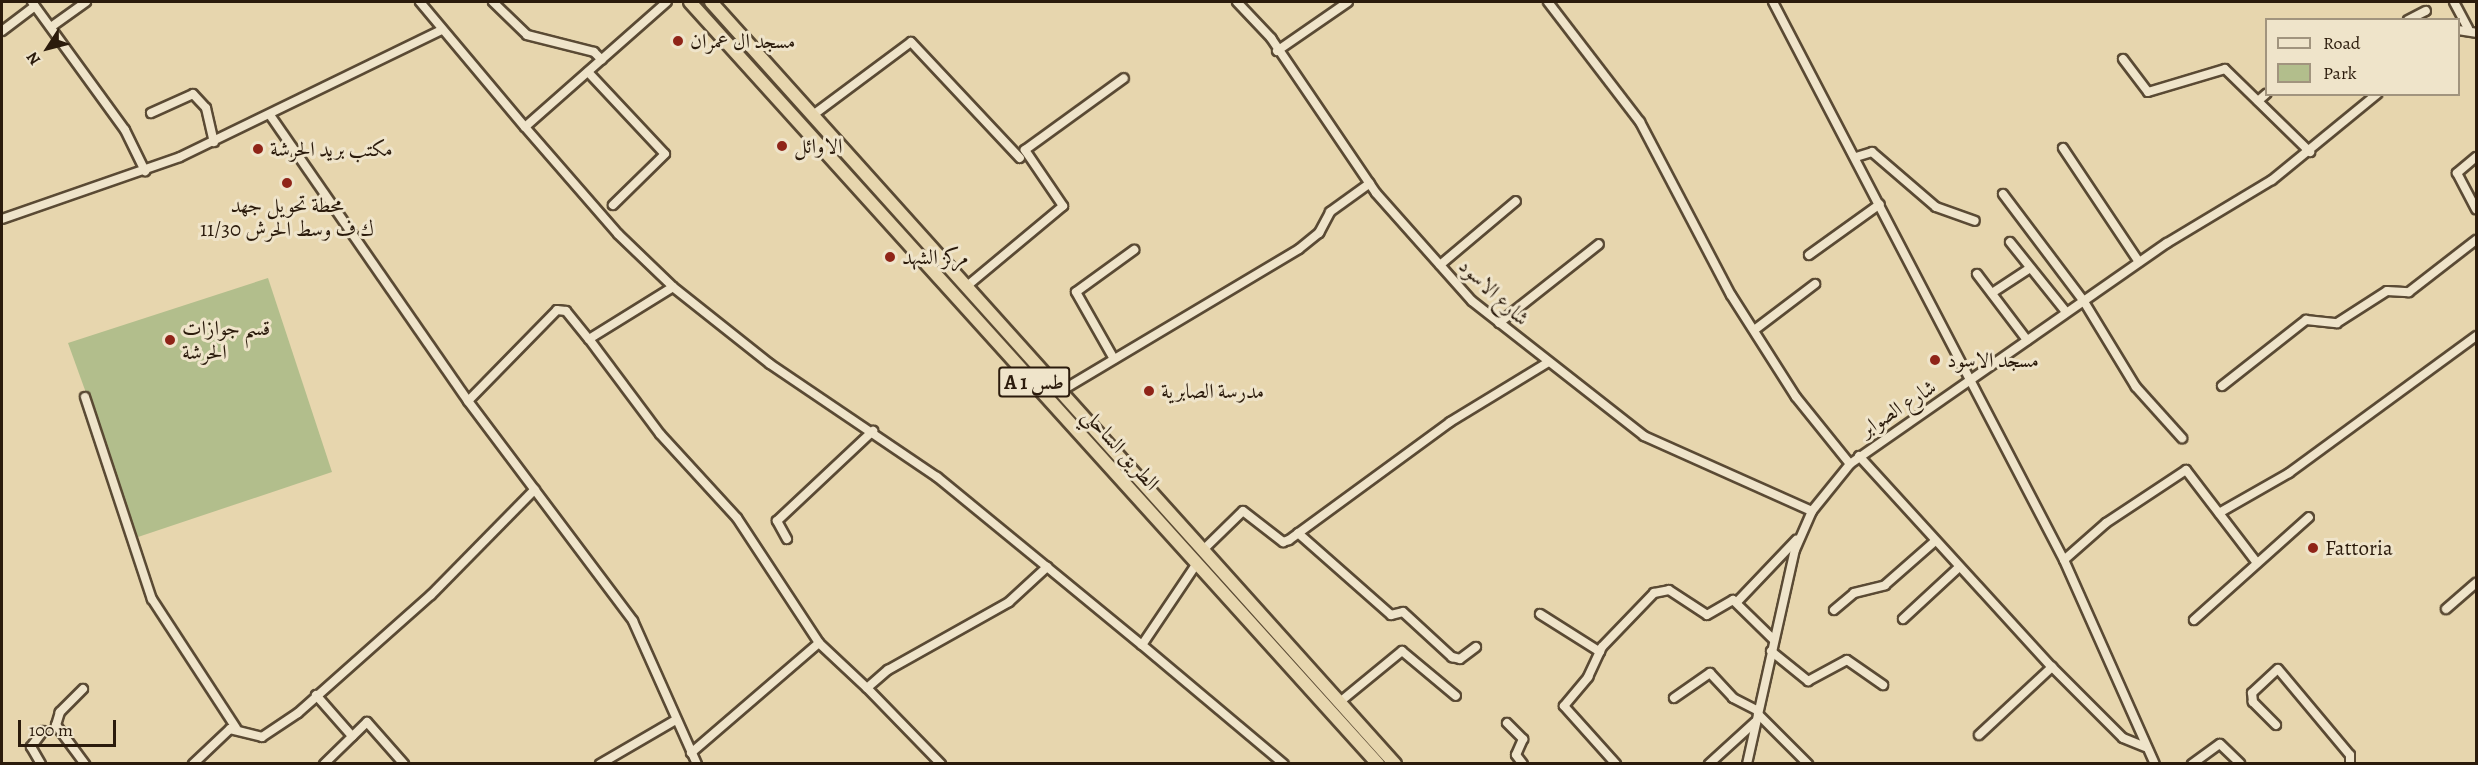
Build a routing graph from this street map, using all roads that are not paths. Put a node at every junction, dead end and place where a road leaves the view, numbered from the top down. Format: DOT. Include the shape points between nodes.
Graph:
graph roads {
  1 [pos="86,2"];
  2 [pos="420,2"];
  3 [pos="493,2"];
  4 [pos="667,2"];
  5 [pos="690,2"];
  6 [pos="711,2"];
  7 [pos="1236,2"];
  8 [pos="1348,2"];
  9 [pos="1548,2"];
  10 [pos="1773,2"];
  11 [pos="2454,2"];
  12 [pos="34,4"];
  13 [pos="2426,11"];
  14 [pos="2412,18"];
  15 [pos="51,27"];
  16 [pos="2468,28"];
  17 [pos="442,30"];
  18 [pos="2460,30"];
  19 [pos="2,31"];
  20 [pos="2476,33"];
  21 [pos="1277,51"];
  22 [pos="2123,59"];
  23 [pos="602,60"];
  24 [pos="588,72"];
  25 [pos="1124,78"];
  26 [pos="2265,95"];
  27 [pos="2375,96"];
  28 [pos="2258,100"];
  29 [pos="151,113"];
  30 [pos="270,115"];
  31 [pos="813,115"];
  32 [pos="525,127"];
  33 [pos="214,142"];
  34 [pos="2063,148"];
  35 [pos="2310,152"];
  36 [pos="1856,157"];
  37 [pos="2476,157"];
  38 [pos="1020,158"];
  39 [pos="145,171"];
  40 [pos="1370,183"];
  41 [pos="2003,194"];
  42 [pos="1516,201"];
  43 [pos="1880,204"];
  44 [pos="614,205"];
  45 [pos="2476,209"];
  46 [pos="2,219"];
  47 [pos="1975,221"];
  48 [pos="2476,240"];
  49 [pos="2010,242"];
  50 [pos="1599,244"];
  51 [pos="1134,250"];
  52 [pos="938,255"];
  53 [pos="1809,255"];
  54 [pos="2139,262"];
  55 [pos="928,264"];
  56 [pos="1440,265"];
  57 [pos="2030,268"];
  58 [pos="1977,274"];
  59 [pos="1815,284"];
  60 [pos="967,286"];
  61 [pos="673,287"];
  62 [pos="1992,294"];
  63 [pos="2083,300"];
  64 [pos="2066,312"];
  65 [pos="1499,323"];
  66 [pos="1756,328"];
  67 [pos="2476,336"];
  68 [pos="589,339"];
  69 [pos="2027,340"];
  70 [pos="1114,359"];
  71 [pos="1547,363"];
  72 [pos="1970,382"];
  73 [pos="2222,386"];
  74 [pos="1061,391"];
  75 [pos="85,397"];
  76 [pos="468,401"];
  77 [pos="873,431"];
  78 [pos="2182,438"];
  79 [pos="1859,456"];
  80 [pos="1850,464"];
  81 [pos="535,489"];
  82 [pos="1812,511"];
  83 [pos="2219,513"];
  84 [pos="2309,517"];
  85 [pos="1298,533"];
  86 [pos="1799,536"];
  87 [pos="787,539"];
  88 [pos="1933,543"];
  89 [pos="1202,551"];
  90 [pos="2064,560"];
  91 [pos="1197,563"];
  92 [pos="2257,563"];
  93 [pos="1047,567"];
  94 [pos="1957,569"];
  95 [pos="2475,587"];
  96 [pos="1737,602"];
  97 [pos="2446,609"];
  98 [pos="1834,610"];
  99 [pos="1540,614"];
  100 [pos="1903,619"];
  101 [pos="2194,620"];
  102 [pos="1774,639"];
  103 [pos="819,643"];
  104 [pos="1142,645"];
  105 [pos="1476,647"];
  106 [pos="1771,651"];
  107 [pos="1599,652"];
  108 [pos="2052,667"];
  109 [pos="1883,685"];
  110 [pos="867,688"];
  111 [pos="84,689"];
  112 [pos="316,695"];
  113 [pos="1456,696"];
  114 [pos="1674,698"];
  115 [pos="1341,701"];
  116 [pos="1757,715"];
  117 [pos="674,721"];
  118 [pos="1507,723"];
  119 [pos="2276,725"];
  120 [pos="236,728"];
  121 [pos="43,731"];
  122 [pos="1979,735"];
  123 [pos="352,736"];
  124 [pos="2145,747"];
  125 [pos="692,753"];
  126 [pos="2153,760"];
  127 [pos="41,764"];
  128 [pos="85,764"];
  129 [pos="193,764"];
  130 [pos="324,764"];
  131 [pos="404,764"];
  132 [pos="600,764"];
  133 [pos="698,764"];
  134 [pos="941,764"];
  135 [pos="1284,764"];
  136 [pos="1378,764"];
  137 [pos="1395,764"];
  138 [pos="1523,764"];
  139 [pos="1616,764"];
  140 [pos="1710,764"];
  141 [pos="1747,764"];
  142 [pos="1809,764"];
  143 [pos="2145,764"];
  144 [pos="2192,764"];
  145 [pos="2240,764"];
  146 [pos="2350,764"];
  1 -- 15 [label="street"];
  2 -- 17 [label="street"];
  3 -- 23 [label="street" via="527,35 594,52"];
  4 -- 23 [label="street"];
  5 -- 55 [label="highway, الطريق الساحلي / A 1 طس"];
  6 -- 31 [label="highway, الطريق الساحلي"];
  7 -- 21 [label="street, شارع الاسود"];
  8 -- 21 [label="street"];
  9 -- 66 [label="street" via="1640,122 1725,283"];
  10 -- 36 [label="street" via="1818,95"];
  11 -- 16 [label="street"];
  12 -- 15 [label="street"];
  12 -- 19 [label="street"];
  13 -- 14 [label="street"];
  15 -- 39 [label="street" via="125,130"];
  16 -- 18 [label="street"];
  16 -- 20 [label="street"];
  17 -- 30 [label="street"];
  17 -- 32 [label="street"];
  21 -- 40 [label="street, شارع الاسود"];
  22 -- 28 [label="street" via="2148,92 2217,68 2232,74"];
  23 -- 24 [label="street"];
  24 -- 32 [label="street"];
  24 -- 44 [label="street" via="666,154"];
  25 -- 60 [label="street" via="1025,150 1063,206"];
  26 -- 28 [label="street"];
  27 -- 35 [label="street, شارع الصوابر"];
  28 -- 35 [label="street"];
  29 -- 33 [label="street" via="193,93 206,108"];
  30 -- 33 [label="street"];
  30 -- 76 [label="street"];
  31 -- 38 [label="street" via="911,42"];
  31 -- 52 [label="highway, الطريق الساحلي"];
  32 -- 61 [label="street" via="602,217"];
  33 -- 39 [label="street"];
  34 -- 54 [label="street"];
  35 -- 54 [label="street, شارع الصوابر"];
  36 -- 43 [label="street"];
  36 -- 47 [label="street" via="1872,152 1936,207"];
  37 -- 45 [label="street" via="2457,173"];
  39 -- 46 [label="street"];
  40 -- 56 [label="street, شارع الاسود"];
  40 -- 70 [label="street" via="1330,212 1319,233 1299,249"];
  41 -- 63 [label="street"];
  42 -- 56 [label="street"];
  43 -- 53 [label="street"];
  43 -- 72 [label="street"];
  48 -- 73 [label="street" via="2409,292 2387,291 2337,322 2306,320"];
  49 -- 57 [label="street"];
  50 -- 65 [label="street"];
  51 -- 70 [label="street" via="1076,292"];
  52 -- 55 [label="highway"];
  52 -- 60 [label="highway, الطريق الساحلي"];
  54 -- 63 [label="street, شارع الصوابر"];
  55 -- 91 [label="highway, الطريق الساحلي / A 1 طس"];
  56 -- 65 [label="street, شارع الاسود" via="1461,292"];
  57 -- 62 [label="street"];
  57 -- 64 [label="street"];
  58 -- 62 [label="street"];
  59 -- 66 [label="street"];
  60 -- 74 [label="highway, الطريق الساحلي"];
  61 -- 68 [label="street"];
  61 -- 77 [label="street" via="770,364"];
  62 -- 69 [label="street"];
  63 -- 64 [label="street, شارع الصوابر"];
  63 -- 78 [label="street" via="2109,350"];
  64 -- 69 [label="street, شارع الصوابر"];
  65 -- 71 [label="street, شارع الاسود"];
  66 -- 80 [label="street" via="1796,397"];
  67 -- 83 [label="street" via="2289,473"];
  68 -- 76 [label="street" via="566,311 557,310"];
  68 -- 103 [label="street" via="660,434 737,518"];
  69 -- 72 [label="street, شارع الصوابر"];
  70 -- 74 [label="street"];
  71 -- 82 [label="street, شارع الاسود" via="1664,448"];
  71 -- 85 [label="street" via="1443,427"];
  72 -- 79 [label="street, شارع الصوابر"];
  72 -- 90 [label="street"];
  74 -- 89 [label="highway, الطريق الساحلي"];
  75 -- 120 [label="street" via="152,599"];
  76 -- 81 [label="street"];
  77 -- 87 [label="street" via="777,521"];
  77 -- 93 [label="street"];
  79 -- 80 [label="street, شارع الصوابر"];
  79 -- 88 [label="street"];
  80 -- 82 [label="street, شارع الصوابر"];
  81 -- 112 [label="street" via="431,595"];
  81 -- 117 [label="street" via="633,621"];
  82 -- 86 [label="street, شارع الصوابر"];
  83 -- 90 [label="street" via="2194,477 2182,471 2106,523"];
  83 -- 92 [label="street"];
  84 -- 92 [label="street"];
  85 -- 89 [label="street" via="1283,542 1243,511"];
  85 -- 105 [label="street" via="1391,615 1403,612 1452,657 1460,659"];
  86 -- 96 [label="street"];
  86 -- 102 [label="street, شارع الصوابر"];
  88 -- 94 [label="street"];
  88 -- 98 [label="street" via="1885,585 1854,593"];
  89 -- 115 [label="highway, الطريق الساحلي"];
  90 -- 124 [label="street"];
  91 -- 104 [label="street"];
  91 -- 136 [label="highway, الطريق الساحلي / A 1 طس"];
  92 -- 101 [label="street"];
  93 -- 104 [label="street"];
  93 -- 110 [label="street" via="1009,603 917,651"];
  94 -- 100 [label="street"];
  94 -- 108 [label="street"];
  95 -- 97 [label="street"];
  96 -- 102 [label="street"];
  96 -- 107 [label="street" via="1728,599 1703,614 1660,589"];
  99 -- 107 [label="street"];
  102 -- 106 [label="street, شارع الصوابر"];
  103 -- 110 [label="street"];
  103 -- 125 [label="street"];
  104 -- 135 [label="street"];
  106 -- 109 [label="street" via="1808,681 1847,660"];
  106 -- 116 [label="street, شارع الصوابر"];
  107 -- 139 [label="street" via="1588,677 1564,706"];
  108 -- 122 [label="street"];
  108 -- 124 [label="street" via="2123,738"];
  110 -- 134 [label="street"];
  111 -- 128 [label="street" via="60,712 56,725"];
  112 -- 120 [label="street" via="269,735 257,737"];
  112 -- 123 [label="street"];
  113 -- 115 [label="street" via="1402,651"];
  114 -- 116 [label="street" via="1710,673 1733,698"];
  115 -- 137 [label="highway, الطريق الساحلي"];
  116 -- 140 [label="street"];
  116 -- 141 [label="street, شارع الصوابر"];
  116 -- 142 [label="street"];
  117 -- 125 [label="street"];
  117 -- 132 [label="street"];
  118 -- 138 [label="street" via="1523,739 1516,755"];
  119 -- 146 [label="street" via="2253,702 2252,693 2278,669 2350,755"];
  120 -- 129 [label="street"];
  121 -- 127 [label="street" via="31,747"];
  123 -- 130 [label="street"];
  123 -- 131 [label="street" via="368,722"];
  124 -- 126 [label="street"];
  125 -- 133 [label="street"];
  126 -- 143 [label="street"];
  144 -- 145 [label="street" via="2220,744"];
}
